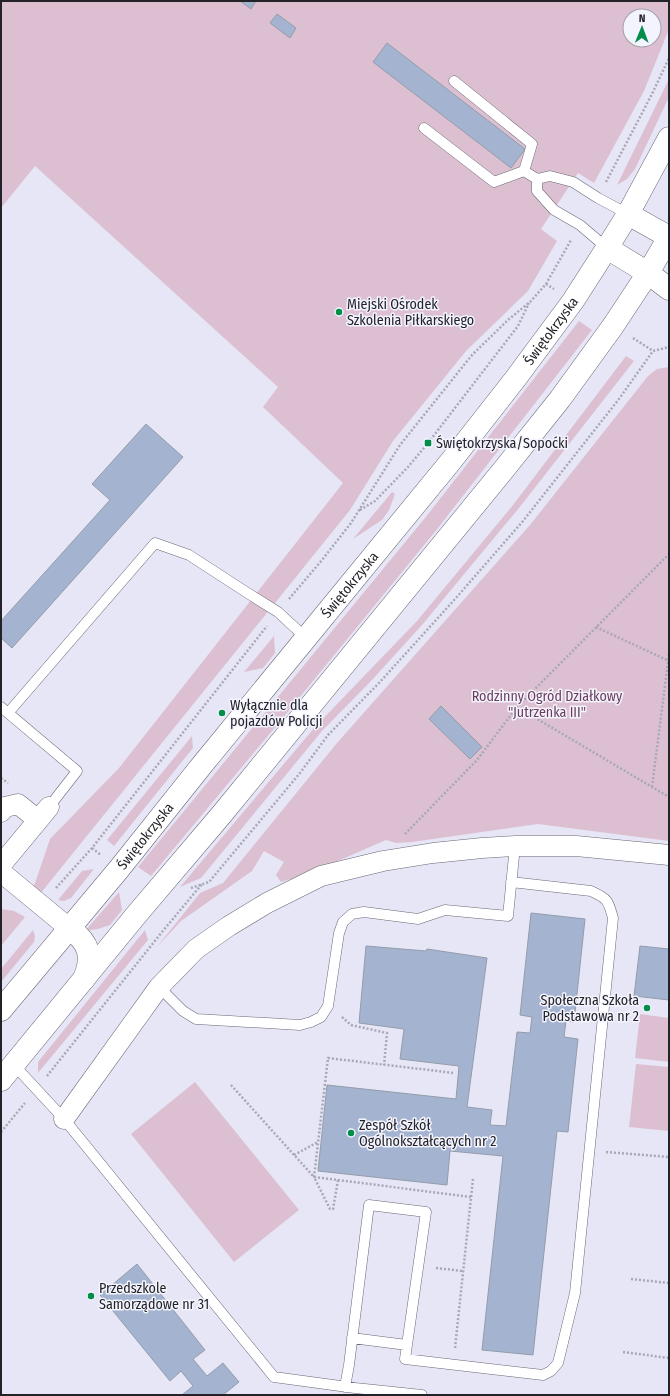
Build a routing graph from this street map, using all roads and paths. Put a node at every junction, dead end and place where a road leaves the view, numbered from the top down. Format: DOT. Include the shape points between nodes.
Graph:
graph roads {
  1 [pos="669,58"];
  2 [pos="454,81"];
  3 [pos="424,128"];
  4 [pos="669,138"];
  5 [pos="524,171"];
  6 [pos="537,179"];
  7 [pos="598,198"];
  8 [pos="628,214"];
  9 [pos="580,225"];
  10 [pos="669,237"];
  11 [pos="607,248"];
  12 [pos="648,273"];
  13 [pos="669,289"];
  14 [pos="530,302"];
  15 [pos="669,347"];
  16 [pos="360,511"];
  17 [pos="669,554"];
  18 [pos="278,612"];
  19 [pos="596,627"];
  20 [pos="306,638"];
  21 [pos="669,654"];
  22 [pos="668,661"];
  23 [pos="517,706"];
  24 [pos="5,710"];
  25 [pos="652,787"];
  26 [pos="669,797"];
  27 [pos="1,812"];
  28 [pos="43,813"];
  29 [pos="515,846"];
  30 [pos="669,855"];
  31 [pos="383,861"];
  32 [pos="1,865"];
  33 [pos="1,872"];
  34 [pos="511,882"];
  35 [pos="41,905"];
  36 [pos="70,929"];
  37 [pos="84,979"];
  38 [pos="159,987"];
  39 [pos="328,1006"];
  40 [pos="1,1010"];
  41 [pos="384,1065"];
  42 [pos="7,1073"];
  43 [pos="454,1073"];
  44 [pos="231,1085"];
  45 [pos="35,1090"];
  46 [pos="64,1120"];
  47 [pos="1,1132"];
  48 [pos="319,1141"];
  49 [pos="589,1151"];
  50 [pos="294,1155"];
  51 [pos="669,1157"];
  52 [pos="314,1178"];
  53 [pos="472,1179"];
  54 [pos="338,1180"];
  55 [pos="471,1197"];
  56 [pos="418,1266"];
  57 [pos="463,1271"];
  58 [pos="631,1279"];
  59 [pos="669,1283"];
  60 [pos="352,1338"];
  61 [pos="407,1345"];
  62 [pos="623,1352"];
  63 [pos="669,1358"];
  64 [pos="454,1364"];
  65 [pos="345,1387"];
  66 [pos="422,1395"];
  1 -- 7 [label="path"];
  2 -- 5 [label="lane" via="532,144"];
  3 -- 5 [label="lane" via="494,182"];
  4 -- 8 [label="main road, Świętokrzyska"];
  5 -- 6 [label="lane"];
  6 -- 7 [label="lane" via="550,176 573,182"];
  6 -- 9 [label="lane" via="537,192 554,210"];
  7 -- 8 [label="lane"];
  8 -- 10 [label="main road"];
  8 -- 11 [label="main road, Świętokrzyska"];
  9 -- 11 [label="lane"];
  9 -- 14 [label="path" via="546,284"];
  10 -- 12 [label="main road"];
  11 -- 12 [label="main road"];
  11 -- 20 [label="main road, Świętokrzyska" via="573,301 512,384"];
  12 -- 13 [label="main road"];
  12 -- 37 [label="main road" via="560,399 505,468"];
  14 -- 16 [label="path" via="518,326 428,443 375,501"];
  14 -- 16 [label="path" via="509,318 472,355 400,445"];
  15 -- 45 [label="path" via="653,351 619,399 523,520 385,677 328,735 300,773 209,882 203,884 162,932"];
  16 -- 18 [label="path"];
  17 -- 19 [label="path"];
  18 -- 20 [label="lane"];
  18 -- 24 [label="lane" via="190,555 155,543"];
  18 -- 35 [label="path" via="92,848"];
  19 -- 22 [label="path"];
  19 -- 23 [label="path"];
  20 -- 36 [label="main road, Świętokrzyska"];
  21 -- 22 [label="path"];
  22 -- 25 [label="path"];
  23 -- 25 [label="path"];
  23 -- 31 [label="path" via="477,760 396,843"];
  24 -- 28 [label="lane" via="76,771"];
  25 -- 26 [label="path"];
  27 -- 28 [label="street" via="5,807 18,804"];
  28 -- 32 [label="street"];
  29 -- 30 [label="street" via="576,846"];
  29 -- 31 [label="street" via="433,853"];
  29 -- 34 [label="lane"];
  31 -- 38 [label="street" via="321,876 267,903 196,949"];
  33 -- 35 [label="street"];
  34 -- 39 [label="lane" via="508,916 445,910 418,919 364,912 352,914 343,922 339,933"];
  34 -- 49 [label="lane" via="591,891 608,902 613,918"];
  35 -- 36 [label="street"];
  36 -- 37 [label="main road" via="86,945 89,956"];
  36 -- 40 [label="main road, Świętokrzyska"];
  37 -- 42 [label="main road"];
  38 -- 39 [label="lane" via="183,1011 196,1019 300,1025 321,1017"];
  38 -- 46 [label="street"];
  39 -- 41 [label="path" via="351,1025 387,1033"];
  41 -- 43 [label="path"];
  41 -- 48 [label="path" via="328,1058"];
  42 -- 45 [label="lane"];
  44 -- 50 [label="path"];
  45 -- 46 [label="lane"];
  45 -- 47 [label="path"];
  46 -- 65 [label="lane" via="274,1377"];
  48 -- 50 [label="path"];
  48 -- 52 [label="path"];
  49 -- 51 [label="path"];
  49 -- 64 [label="lane" via="575,1293 558,1363 543,1375"];
  50 -- 52 [label="path"];
  52 -- 54 [label="path"];
  52 -- 54 [label="path" via="330,1209 333,1209"];
  53 -- 55 [label="path"];
  54 -- 55 [label="path"];
  55 -- 57 [label="path"];
  56 -- 57 [label="path"];
  56 -- 60 [label="lane" via="426,1212 369,1205"];
  56 -- 61 [label="lane"];
  57 -- 64 [label="path"];
  58 -- 59 [label="path"];
  60 -- 61 [label="lane"];
  60 -- 65 [label="lane"];
  61 -- 64 [label="lane" via="405,1359"];
  62 -- 63 [label="path"];
  65 -- 66 [label="lane"];
}
